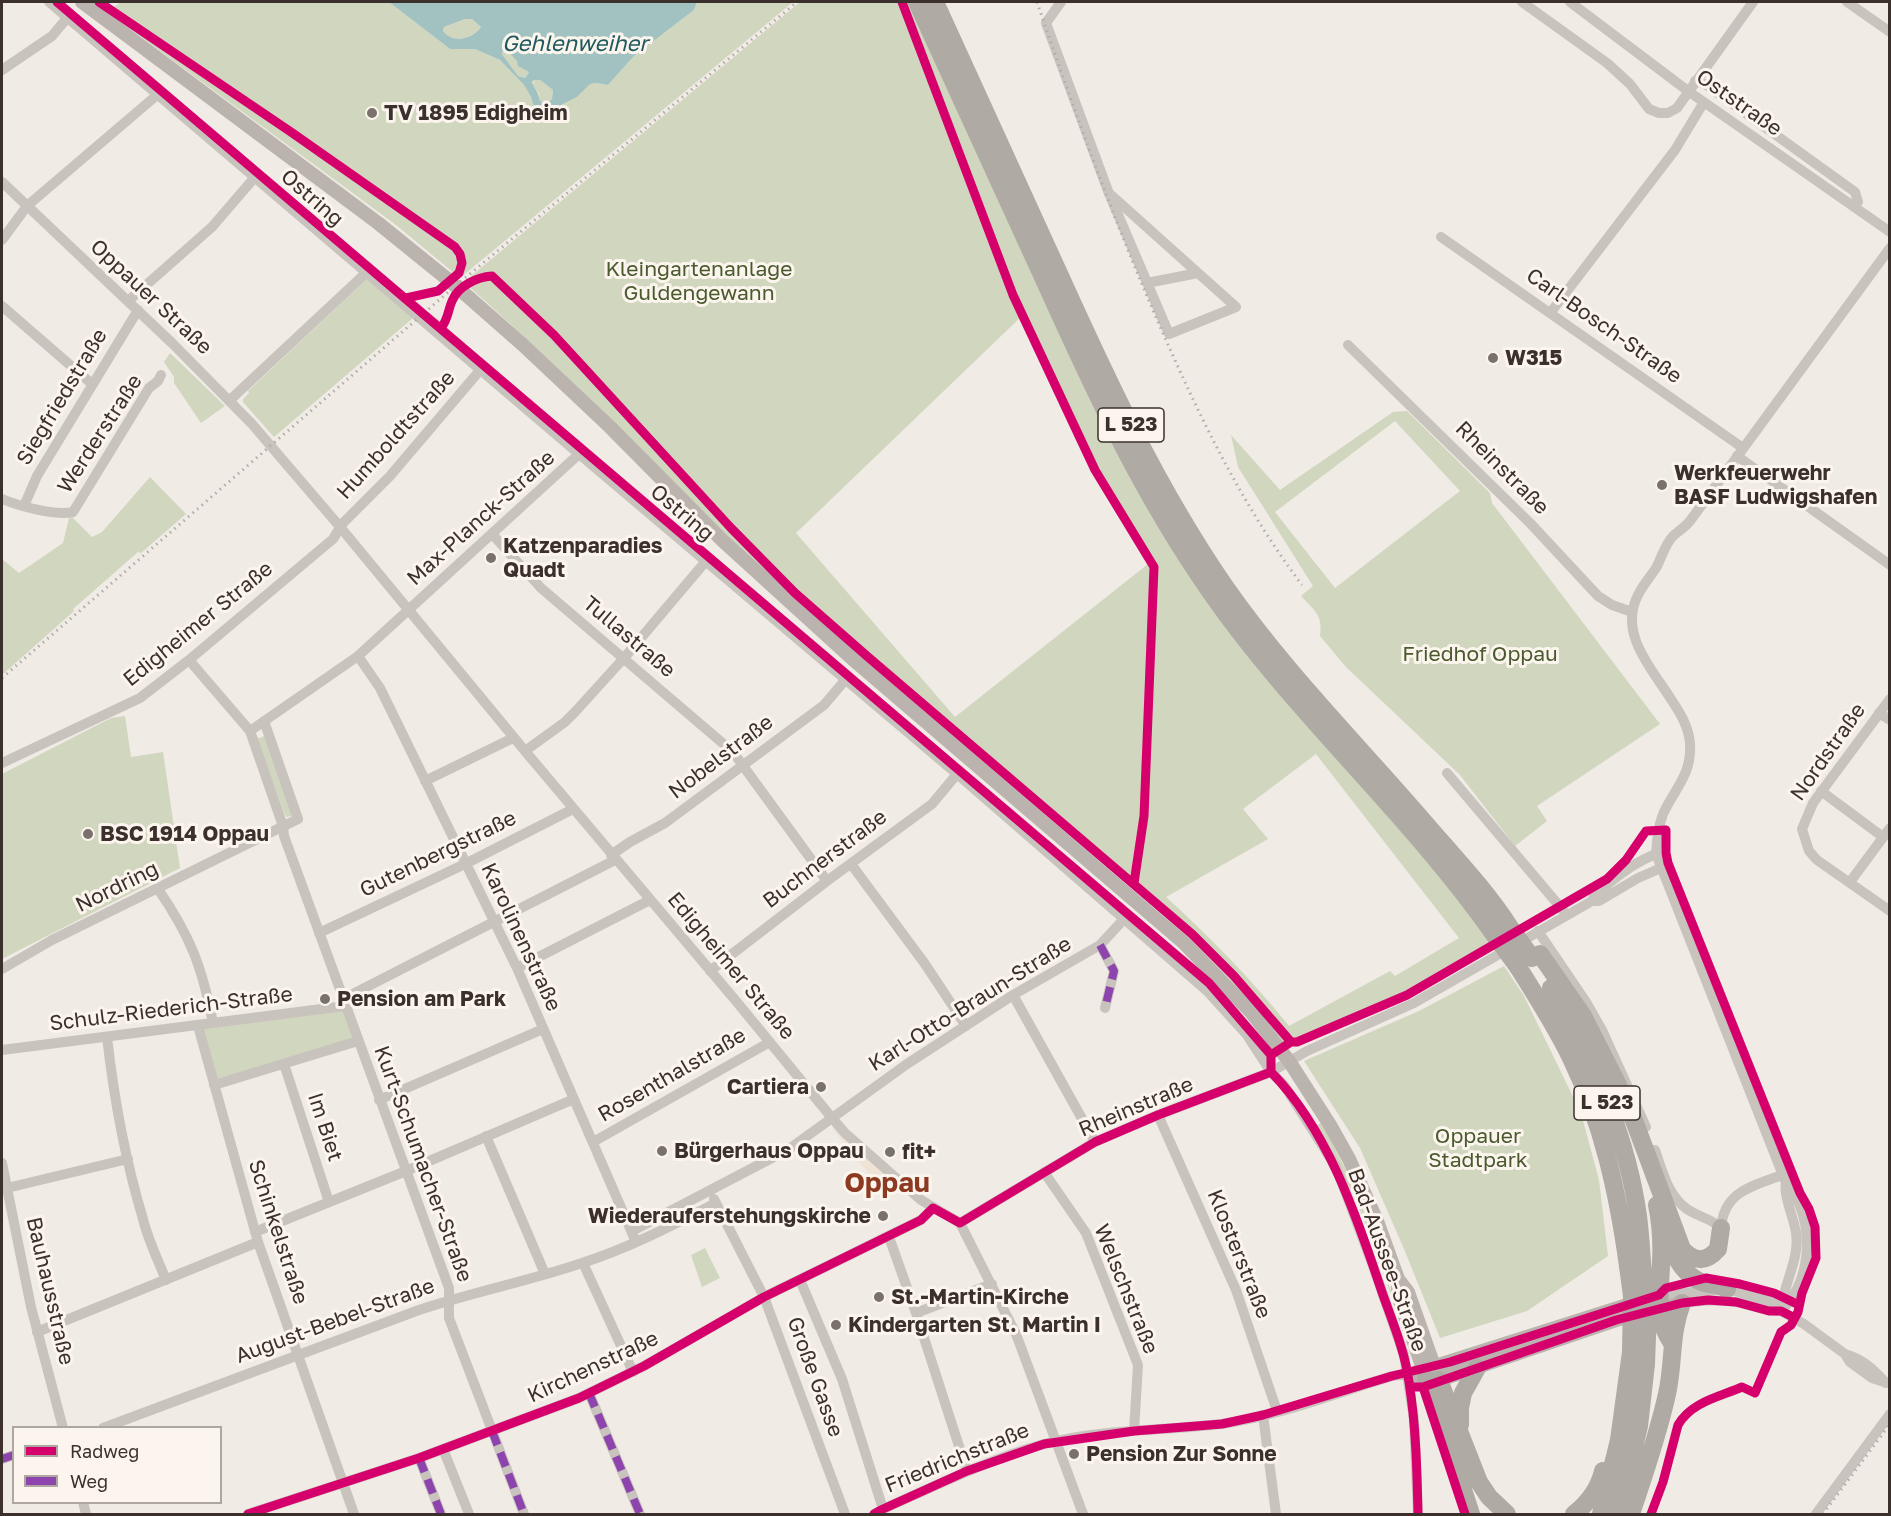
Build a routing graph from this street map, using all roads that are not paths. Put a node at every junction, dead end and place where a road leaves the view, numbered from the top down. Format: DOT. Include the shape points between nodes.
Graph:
graph roads {
  1 [pos="49,2"];
  2 [pos="82,2"];
  3 [pos="917,2"];
  4 [pos="935,2"];
  5 [pos="1061,2"];
  6 [pos="1522,2"];
  7 [pos="1570,2"];
  8 [pos="1753,2"];
  9 [pos="1847,2"];
  10 [pos="68,17"];
  11 [pos="1890,32"];
  12 [pos="2,70"];
  13 [pos="1695,81"];
  14 [pos="1688,91"];
  15 [pos="157,95"];
  16 [pos="1704,102"];
  17 [pos="255,177"];
  18 [pos="2,182"];
  19 [pos="1108,191"];
  20 [pos="27,206"];
  21 [pos="1854,207"];
  22 [pos="1890,232"];
  23 [pos="1441,237"];
  24 [pos="2,240"];
  25 [pos="1890,248"];
  26 [pos="366,273"];
  27 [pos="1198,273"];
  28 [pos="1147,283"];
  29 [pos="128,301"];
  30 [pos="2,306"];
  31 [pos="138,310"];
  32 [pos="1551,312"];
  33 [pos="1348,345"];
  34 [pos="481,369"];
  35 [pos="160,375"];
  36 [pos="92,384"];
  37 [pos="230,400"];
  38 [pos="270,444"];
  39 [pos="1740,452"];
  40 [pos="579,454"];
  41 [pos="2,499"];
  42 [pos="24,506"];
  43 [pos="341,528"];
  44 [pos="492,534"];
  45 [pos="706,561"];
  46 [pos="1890,565"];
  47 [pos="409,610"];
  48 [pos="1632,612"];
  49 [pos="358,656"];
  50 [pos="624,658"];
  51 [pos="189,660"];
  52 [pos="846,679"];
  53 [pos="1890,699"];
  54 [pos="1879,713"];
  55 [pos="1890,720"];
  56 [pos="264,721"];
  57 [pos="250,731"];
  58 [pos="513,738"];
  59 [pos="525,752"];
  60 [pos="2,762"];
  61 [pos="742,766"];
  62 [pos="1447,773"];
  63 [pos="957,774"];
  64 [pos="425,781"];
  65 [pos="1821,791"];
  66 [pos="573,809"];
  67 [pos="283,826"];
  68 [pos="1886,832"];
  69 [pos="1656,854"];
  70 [pos="613,858"];
  71 [pos="465,864"];
  72 [pos="851,864"];
  73 [pos="1661,868"];
  74 [pos="827,880"];
  75 [pos="1850,882"];
  76 [pos="158,890"];
  77 [pos="650,900"];
  78 [pos="1592,901"];
  79 [pos="1890,911"];
  80 [pos="1567,915"];
  81 [pos="1125,918"];
  82 [pos="494,921"];
  83 [pos="1509,930"];
  84 [pos="1538,931"];
  85 [pos="319,933"];
  86 [pos="1100,945"];
  87 [pos="1530,960"];
  88 [pos="517,968"];
  89 [pos="2,969"];
  90 [pos="710,971"];
  91 [pos="1012,995"];
  92 [pos="344,1003"];
  93 [pos="1106,1008"];
  94 [pos="213,1023"];
  95 [pos="198,1026"];
  96 [pos="966,1026"];
  97 [pos="543,1029"];
  98 [pos="107,1037"];
  99 [pos="358,1041"];
  100 [pos="770,1042"];
  101 [pos="2,1050"];
  102 [pos="1289,1061"];
  103 [pos="284,1064"];
  104 [pos="1271,1072"];
  105 [pos="214,1085"];
  106 [pos="574,1099"];
  107 [pos="379,1100"];
  108 [pos="1158,1115"];
  109 [pos="832,1118"];
  110 [pos="486,1136"];
  111 [pos="593,1142"];
  112 [pos="1095,1142"];
  113 [pos="128,1159"];
  114 [pos="2,1163"];
  115 [pos="1651,1168"];
  116 [pos="406,1171"];
  117 [pos="1044,1172"];
  118 [pos="1784,1179"];
  119 [pos="7,1188"];
  120 [pos="710,1191"];
  121 [pos="329,1202"];
  122 [pos="716,1203"];
  123 [pos="933,1209"];
  124 [pos="960,1223"];
  125 [pos="1661,1225"];
  126 [pos="1721,1228"];
  127 [pos="257,1237"];
  128 [pos="634,1237"];
  129 [pos="889,1237"];
  130 [pos="583,1263"];
  131 [pos="1635,1264"];
  132 [pos="545,1274"];
  133 [pos="166,1280"];
  134 [pos="800,1280"];
  135 [pos="992,1284"];
  136 [pos="1727,1288"];
  137 [pos="764,1297"];
  138 [pos="450,1300"];
  139 [pos="1659,1302"];
  140 [pos="1682,1303"];
  141 [pos="1781,1311"];
  142 [pos="916,1313"];
  143 [pos="38,1332"];
  144 [pos="1672,1344"];
  145 [pos="1845,1354"];
  146 [pos="298,1356"];
  147 [pos="1477,1368"];
  148 [pos="633,1372"];
  149 [pos="1431,1373"];
  150 [pos="1407,1374"];
  151 [pos="1887,1384"];
  152 [pos="589,1393"];
  153 [pos="1277,1411"];
  154 [pos="1890,1414"];
  155 [pos="1263,1415"];
  156 [pos="62,1426"];
  157 [pos="108,1426"];
  158 [pos="1621,1428"];
  159 [pos="1459,1429"];
  160 [pos="492,1431"];
  161 [pos="1134,1431"];
  162 [pos="1057,1442"];
  163 [pos="443,1449"];
  164 [pos="419,1458"];
  165 [pos="967,1471"];
  166 [pos="342,1483"];
  167 [pos="879,1512"];
  168 [pos="248,1515"];
  169 [pos="354,1515"];
  170 [pos="441,1515"];
  171 [pos="469,1515"];
  172 [pos="524,1515"];
  173 [pos="640,1515"];
  174 [pos="845,1515"];
  175 [pos="1083,1515"];
  176 [pos="1276,1515"];
  177 [pos="1418,1515"];
  178 [pos="1472,1515"];
  179 [pos="1507,1515"];
  180 [pos="1574,1515"];
  181 [pos="1601,1515"];
  182 [pos="1618,1515"];
  183 [pos="1631,1515"];
  184 [pos="1815,1515"];
  1 -- 10 [label="street, Ostring"];
  2 -- 102 [label="street, Ostring, bridge" via="378,223 465,294 856,662 1184,943 1251,1012"];
  3 -- 83 [label="highway, L 523" via="1094,390 1173,537 1259,656 1478,910"];
  4 -- 83 [label="highway, L 523" via="1096,355 1186,528 1270,646 1406,800 1499,911"];
  5 -- 19 [label="street" via="1046,23"];
  6 -- 14 [label="street" via="1607,63 1649,109 1668,113 1677,108"];
  7 -- 14 [label="street, Oststraße"];
  8 -- 13 [label="street"];
  9 -- 11 [label="street"];
  10 -- 12 [label="street" via="52,36"];
  10 -- 15 [label="street, Ostring"];
  13 -- 14 [label="street"];
  13 -- 21 [label="street" via="1705,84 1855,192 1858,202"];
  14 -- 16 [label="street, Oststraße"];
  15 -- 17 [label="street, Ostring"];
  15 -- 20 [label="street"];
  16 -- 21 [label="street, Oststraße"];
  16 -- 32 [label="street" via="1675,150"];
  17 -- 26 [label="street, Ostring"];
  17 -- 29 [label="street" via="212,227"];
  18 -- 20 [label="street, Oppauer Straße"];
  19 -- 27 [label="street"];
  19 -- 28 [label="street"];
  20 -- 24 [label="street"];
  20 -- 29 [label="street, Oppauer Straße"];
  21 -- 22 [label="street, Oststraße"];
  23 -- 32 [label="street, Carl-Bosch-Straße"];
  25 -- 39 [label="street"];
  26 -- 34 [label="street, Ostring"];
  26 -- 37 [label="street"];
  27 -- 28 [label="street"];
  27 -- 28 [label="street" via="1236,307 1169,334"];
  29 -- 31 [label="street, Oppauer Straße"];
  30 -- 36 [label="street"];
  31 -- 36 [label="street, Siegfriedstraße"];
  31 -- 37 [label="street, Oppauer Straße"];
  32 -- 39 [label="street, Carl-Bosch-Straße"];
  33 -- 48 [label="street, Rheinstraße" via="1530,523 1598,596"];
  34 -- 40 [label="street, Ostring"];
  34 -- 43 [label="street, Humboldtstraße"];
  35 -- 42 [label="street, Werderstraße" via="74,512"];
  36 -- 42 [label="street, Siegfriedstraße" via="37,476"];
  37 -- 38 [label="street, Oppauer Straße"];
  38 -- 43 [label="street, Edigheimer Straße"];
  39 -- 46 [label="street, Carl-Bosch-Straße"];
  39 -- 48 [label="street" via="1683,529 1680,539 1668,549"];
  40 -- 44 [label="street, Max-Planck-Straße"];
  40 -- 45 [label="street, Ostring"];
  41 -- 42 [label="street, Werderstraße"];
  43 -- 47 [label="street, Edigheimer Straße"];
  43 -- 51 [label="street, Edigheimer Straße"];
  44 -- 47 [label="street, Max-Planck-Straße"];
  44 -- 50 [label="street, Tullastraße" via="541,588"];
  45 -- 50 [label="street"];
  45 -- 52 [label="street, Ostring"];
  47 -- 49 [label="street"];
  47 -- 58 [label="street, Edigheimer Straße"];
  48 -- 69 [label="street" via="1640,653 1683,718 1690,742 1688,768 1664,812"];
  49 -- 56 [label="street"];
  49 -- 64 [label="street, Karolinenstraße" via="380,688"];
  50 -- 59 [label="street" via="565,722"];
  50 -- 61 [label="street, Tullastraße" via="733,752"];
  51 -- 57 [label="street, Kurt-Schumacher-Straße"];
  51 -- 60 [label="street, Edigheimer Straße" via="140,698"];
  52 -- 61 [label="street, Nobelstraße" via="824,705"];
  52 -- 63 [label="street, Ostring"];
  53 -- 54 [label="street, Nordstraße"];
  54 -- 55 [label="street"];
  54 -- 65 [label="street, Nordstraße"];
  56 -- 57 [label="street"];
  56 -- 67 [label="street" via="298,819"];
  57 -- 67 [label="street, Kurt-Schumacher-Straße"];
  58 -- 59 [label="street, Edigheimer Straße"];
  58 -- 64 [label="street"];
  59 -- 66 [label="street, Edigheimer Straße"];
  61 -- 70 [label="street, Nobelstraße" via="665,823 630,842"];
  61 -- 74 [label="street, Tullastraße"];
  62 -- 80 [label="street"];
  63 -- 72 [label="street, Buchnerstraße" via="932,804"];
  63 -- 81 [label="street, Ostring"];
  64 -- 71 [label="street, Karolinenstraße"];
  65 -- 68 [label="street"];
  65 -- 75 [label="street, Nordstraße" via="1802,829 1809,851"];
  66 -- 70 [label="street, Edigheimer Straße"];
  66 -- 71 [label="street, Gutenbergstraße"];
  67 -- 76 [label="street, Nordring"];
  67 -- 85 [label="street, Kurt-Schumacher-Straße"];
  68 -- 75 [label="street"];
  69 -- 73 [label="street"];
  69 -- 78 [label="street, Rheinstraße" via="1639,860 1595,894"];
  70 -- 77 [label="street, Edigheimer Straße"];
  70 -- 82 [label="street, Nobelstraße"];
  71 -- 82 [label="street, Karolinenstraße"];
  71 -- 85 [label="street, Gutenbergstraße"];
  72 -- 74 [label="street, Buchnerstraße"];
  72 -- 96 [label="street"];
  73 -- 78 [label="street, Rheinstraße" via="1599,901"];
  73 -- 118 [label="street"];
  74 -- 90 [label="street, Buchnerstraße"];
  75 -- 79 [label="street"];
  76 -- 89 [label="street, Nordring" via="52,940"];
  76 -- 94 [label="street" via="194,951"];
  77 -- 88 [label="street"];
  77 -- 90 [label="street, Edigheimer Straße"];
  78 -- 80 [label="street, Rheinstraße"];
  80 -- 84 [label="street, Rheinstraße"];
  81 -- 86 [label="street, Karl-Otto-Braun-Straße"];
  81 -- 104 [label="street, Ostring" via="1206,991 1247,1035"];
  82 -- 88 [label="street, Karolinenstraße"];
  82 -- 92 [label="street, Schulz-Riederich-Straße"];
  83 -- 87 [label="highway, L 523, bridge"];
  83 -- 87 [label="highway"];
  84 -- 102 [label="street, Rheinstraße" via="1414,1003"];
  84 -- 126 [label="street" via="1602,1030 1675,1198"];
  85 -- 92 [label="street, Kurt-Schumacher-Straße"];
  86 -- 91 [label="street, Karl-Otto-Braun-Straße"];
  86 -- 93 [label="street" via="1114,971"];
  87 -- 115 [label="highway" via="1583,1016 1617,1083"];
  87 -- 131 [label="highway, L 523" via="1551,1020 1588,1097"];
  88 -- 97 [label="street, Karolinenstraße"];
  90 -- 100 [label="street, Edigheimer Straße"];
  91 -- 96 [label="street, Karl-Otto-Braun-Straße"];
  91 -- 112 [label="street"];
  92 -- 94 [label="street, Schulz-Riederich-Straße"];
  92 -- 99 [label="street, Kurt-Schumacher-Straße"];
  94 -- 95 [label="street, Schulz-Riederich-Straße"];
  95 -- 98 [label="street, Schulz-Riederich-Straße"];
  95 -- 105 [label="street, Schinkelstraße"];
  96 -- 109 [label="street, Karl-Otto-Braun-Straße"];
  97 -- 106 [label="street, Karolinenstraße"];
  97 -- 107 [label="street"];
  98 -- 101 [label="street, Schulz-Riederich-Straße"];
  98 -- 113 [label="street"];
  99 -- 103 [label="street"];
  99 -- 107 [label="street, Kurt-Schumacher-Straße"];
  100 -- 109 [label="street, Edigheimer Straße"];
  100 -- 111 [label="street, Rosenthalstraße"];
  102 -- 104 [label="street, Rheinstraße"];
  102 -- 149 [label="street, Ostring" via="1349,1159 1398,1279 1408,1292"];
  103 -- 105 [label="street"];
  103 -- 121 [label="street, Im Biet"];
  104 -- 108 [label="street, Rheinstraße"];
  104 -- 150 [label="street, Bad-Aussee-Straße" via="1284,1085 1335,1167 1376,1273"];
  105 -- 127 [label="street, Schinkelstraße"];
  106 -- 110 [label="street"];
  106 -- 111 [label="street, Karolinenstraße"];
  107 -- 116 [label="street, Kurt-Schumacher-Straße"];
  108 -- 112 [label="street, Rheinstraße"];
  108 -- 153 [label="street, Klosterstraße" via="1236,1290"];
  109 -- 120 [label="street, August-Bebel-Straße" via="789,1149"];
  109 -- 123 [label="street, Edigheimer Straße"];
  110 -- 116 [label="street"];
  110 -- 132 [label="street"];
  111 -- 128 [label="street, Karolinenstraße"];
  112 -- 117 [label="street, Rheinstraße"];
  113 -- 119 [label="street"];
  113 -- 133 [label="street" via="143,1221"];
  114 -- 119 [label="street, Bauhausstraße"];
  115 -- 125 [label="highway"];
  115 -- 126 [label="highway" via="1677,1238 1690,1257 1699,1259 1715,1253"];
  116 -- 121 [label="street"];
  116 -- 138 [label="street, Kurt-Schumacher-Straße"];
  117 -- 124 [label="street, Rheinstraße"];
  117 -- 161 [label="street, Welschstraße" via="1086,1233 1138,1365"];
  118 -- 126 [label="street" via="1737,1194 1725,1207"];
  118 -- 141 [label="street" via="1797,1235 1796,1256"];
  119 -- 143 [label="street, Bauhausstraße"];
  120 -- 122 [label="street, Große Gasse"];
  120 -- 128 [label="street, August-Bebel-Straße"];
  121 -- 127 [label="street"];
  122 -- 128 [label="street, August-Bebel-Straße"];
  122 -- 137 [label="street, Große Gasse"];
  123 -- 124 [label="street, Edigheimer Straße"];
  123 -- 129 [label="street, Kirchenstraße"];
  124 -- 135 [label="street"];
  125 -- 136 [label="highway" via="1685,1270 1696,1280"];
  125 -- 139 [label="highway"];
  127 -- 133 [label="street"];
  127 -- 146 [label="street, Schinkelstraße"];
  128 -- 130 [label="street, August-Bebel-Straße"];
  129 -- 134 [label="street, Kirchenstraße"];
  129 -- 142 [label="street"];
  130 -- 132 [label="street, August-Bebel-Straße"];
  130 -- 148 [label="street"];
  131 -- 158 [label="highway, L 523, bridge" via="1631,1352"];
  131 -- 182 [label="highway, L 523, bridge" via="1648,1311 1646,1364 1639,1426"];
  132 -- 138 [label="street, August-Bebel-Straße"];
  133 -- 143 [label="street"];
  134 -- 137 [label="street, Kirchenstraße"];
  134 -- 167 [label="street" via="842,1379"];
  135 -- 142 [label="street"];
  135 -- 162 [label="street" via="1016,1334"];
  136 -- 139 [label="street"];
  136 -- 141 [label="street" via="1772,1301"];
  137 -- 148 [label="street, Kirchenstraße"];
  137 -- 174 [label="street, Große Gasse"];
  138 -- 146 [label="street, August-Bebel-Straße"];
  138 -- 160 [label="street, Kurt-Schumacher-Straße" via="449,1318"];
  139 -- 140 [label="street"];
  139 -- 144 [label="highway" via="1665,1333"];
  139 -- 147 [label="street"];
  139 -- 149 [label="street"];
  140 -- 141 [label="street" via="1722,1300"];
  140 -- 144 [label="highway"];
  141 -- 145 [label="street"];
  142 -- 165 [label="street"];
  143 -- 156 [label="street, Bauhausstraße"];
  144 -- 183 [label="highway" via="1667,1393 1657,1435"];
  145 -- 151 [label="street" via="1872,1378"];
  145 -- 151 [label="street" via="1878,1372"];
  146 -- 157 [label="street, August-Bebel-Straße"];
  146 -- 166 [label="street, Schinkelstraße"];
  147 -- 149 [label="street"];
  147 -- 159 [label="highway" via="1462,1393"];
  148 -- 152 [label="street, Kirchenstraße"];
  149 -- 150 [label="street"];
  149 -- 159 [label="highway"];
  149 -- 178 [label="highway"];
  150 -- 153 [label="street, Friedrichstraße"];
  150 -- 177 [label="street, Bad-Aussee-Straße" via="1414,1419"];
  152 -- 160 [label="street, Kirchenstraße"];
  152 -- 173 [label="street"];
  153 -- 155 [label="street, Friedrichstraße"];
  154 -- 184 [label="street"];
  155 -- 161 [label="street, Friedrichstraße" via="1222,1424"];
  155 -- 176 [label="street"];
  158 -- 180 [label="highway" via="1593,1495"];
  158 -- 181 [label="highway, L 523"];
  159 -- 179 [label="highway" via="1479,1482"];
  160 -- 163 [label="street, Kirchenstraße"];
  160 -- 172 [label="street, Kurt-Schumacher-Straße"];
  161 -- 162 [label="street, Friedrichstraße"];
  162 -- 165 [label="street, Friedrichstraße"];
  162 -- 175 [label="street"];
  163 -- 164 [label="street, Kirchenstraße"];
  163 -- 171 [label="street"];
  164 -- 166 [label="street, Kirchenstraße"];
  164 -- 170 [label="street"];
  165 -- 167 [label="street, Friedrichstraße"];
  166 -- 168 [label="street, Kirchenstraße"];
  166 -- 169 [label="street, Schinkelstraße"];
}
